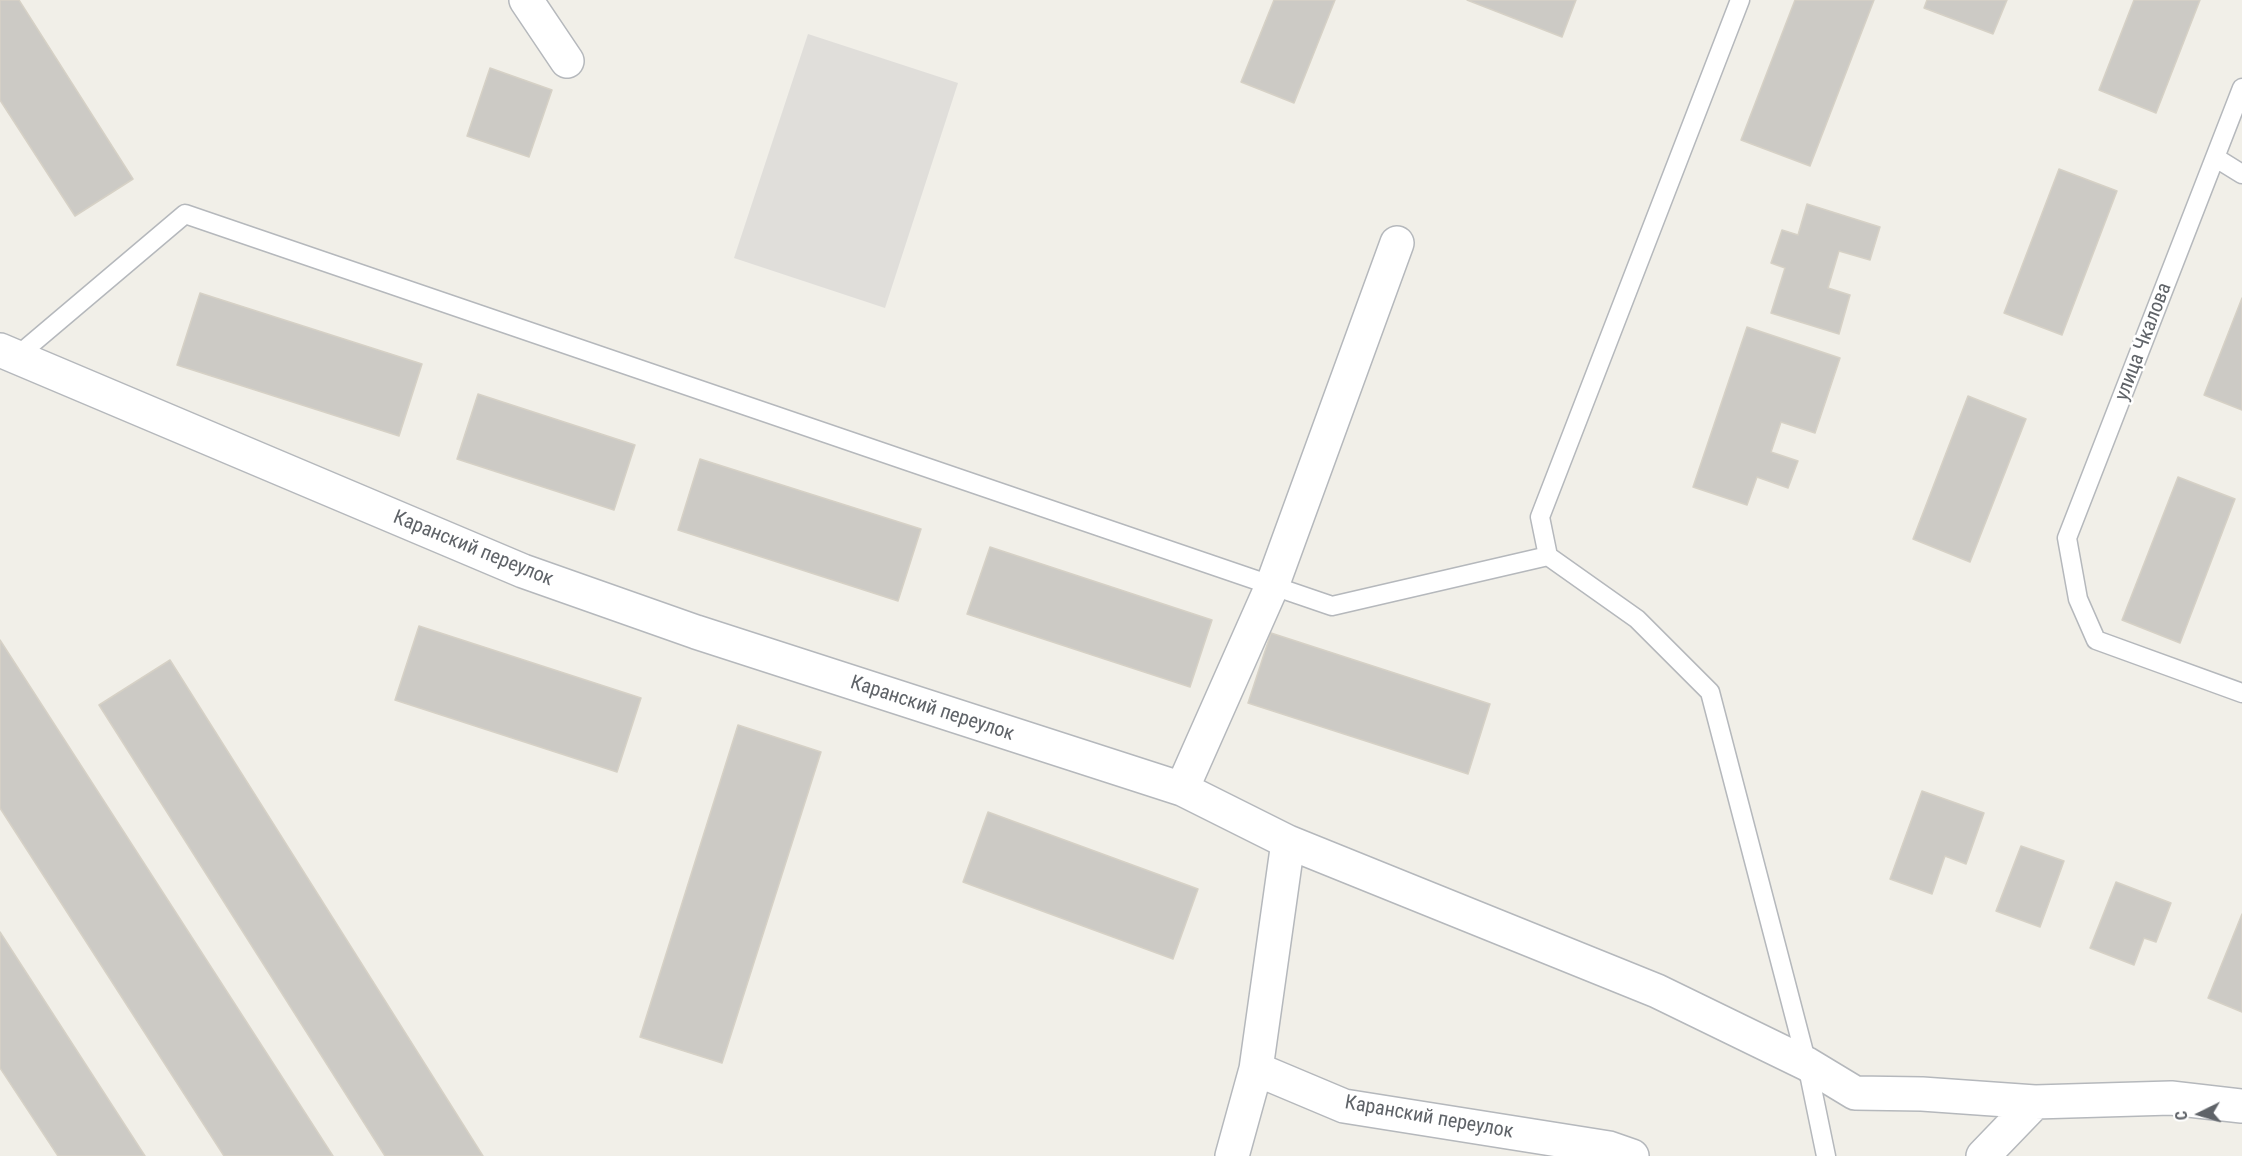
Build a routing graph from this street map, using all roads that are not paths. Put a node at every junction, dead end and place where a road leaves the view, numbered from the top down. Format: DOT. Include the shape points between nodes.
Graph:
graph roads {
  1 [pos="526,0"];
  2 [pos="1740,0"];
  3 [pos="567,61"];
  4 [pos="2242,88"];
  5 [pos="2216,158"];
  6 [pos="2242,174"];
  7 [pos="1397,243"];
  8 [pos="8,354"];
  9 [pos="1548,556"];
  10 [pos="1272,585"];
  11 [pos="2242,693"];
  12 [pos="1182,789"];
  13 [pos="1288,842"];
  14 [pos="1807,1064"];
  15 [pos="1256,1069"];
  16 [pos="2035,1102"];
  17 [pos="2242,1106"];
  18 [pos="1232,1156"];
  19 [pos="1632,1156"];
  20 [pos="1826,1156"];
  21 [pos="1983,1156"];
  1 -- 3 [label="street"];
  2 -- 9 [label="lane" via="1540,517"];
  4 -- 5 [label="lane, улица Чкалова"];
  5 -- 6 [label="lane"];
  5 -- 11 [label="lane, улица Чкалова" via="2067,538 2078,599 2096,640"];
  7 -- 10 [label="street"];
  8 -- 10 [label="lane" via="185,214"];
  8 -- 12 [label="street, Каранский переулок" via="523,572"];
  9 -- 10 [label="lane" via="1332,606"];
  9 -- 14 [label="lane" via="1637,619 1710,693"];
  10 -- 12 [label="street"];
  12 -- 13 [label="street, Каранский переулок"];
  13 -- 14 [label="street, Каранский переулок" via="1658,991"];
  13 -- 15 [label="street"];
  14 -- 16 [label="street, Каранский переулок" via="1855,1093"];
  14 -- 20 [label="lane"];
  15 -- 18 [label="street"];
  15 -- 19 [label="street, Каранский переулок" via="1344,1106 1609,1148"];
  16 -- 17 [label="street" via="2171,1098"];
  16 -- 21 [label="street"];
}
